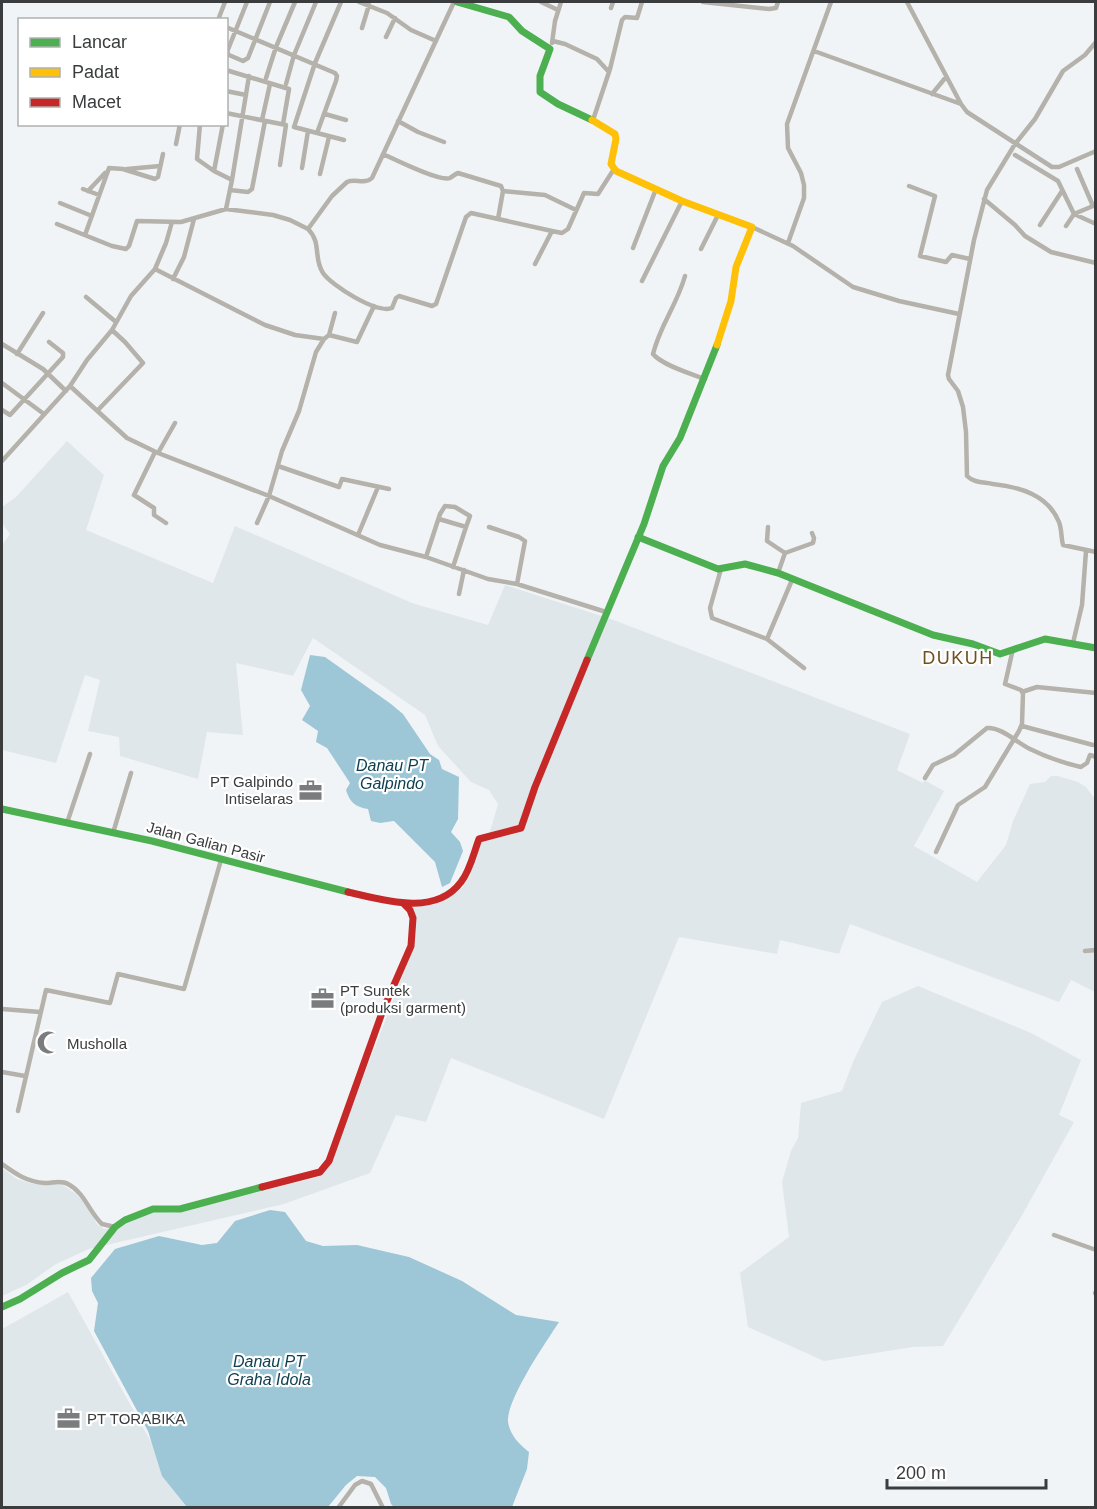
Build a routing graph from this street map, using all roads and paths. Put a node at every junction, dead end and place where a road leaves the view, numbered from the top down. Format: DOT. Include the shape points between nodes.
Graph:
graph roads {
  1 [pos="225,2"];
  2 [pos="247,2"];
  3 [pos="270,2"];
  4 [pos="295,2"];
  5 [pos="316,2"];
  6 [pos="341,2"];
  7 [pos="359,2"];
  8 [pos="455,2"];
  9 [pos="541,2"];
  10 [pos="561,2"];
  11 [pos="613,2"];
  12 [pos="642,2"];
  13 [pos="704,2"];
  14 [pos="778,2"];
  15 [pos="831,2"];
  16 [pos="906,2"];
  17 [pos="369,5"];
  18 [pos="611,8"];
  19 [pos="558,10"];
  20 [pos="219,18"];
  21 [pos="395,18"];
  22 [pos="228,28"];
  23 [pos="362,28"];
  24 [pos="236,31"];
  25 [pos="386,37"];
  26 [pos="255,39"];
  27 [pos="435,41"];
  28 [pos="1095,42"];
  29 [pos="552,45"];
  30 [pos="276,47"];
  31 [pos="814,51"];
  32 [pos="294,55"];
  33 [pos="315,63"];
  34 [pos="228,71"];
  35 [pos="609,72"];
  36 [pos="249,76"];
  37 [pos="946,77"];
  38 [pos="266,78"];
  39 [pos="270,84"];
  40 [pos="286,84"];
  41 [pos="228,91"];
  42 [pos="932,94"];
  43 [pos="246,95"];
  44 [pos="961,104"];
  45 [pos="228,113"];
  46 [pos="325,114"];
  47 [pos="242,116"];
  48 [pos="264,120"];
  49 [pos="346,120"];
  50 [pos="593,120"];
  51 [pos="398,121"];
  52 [pos="283,124"];
  53 [pos="180,126"];
  54 [pos="200,126"];
  55 [pos="223,126"];
  56 [pos="308,130"];
  57 [pos="317,133"];
  58 [pos="329,137"];
  59 [pos="344,140"];
  60 [pos="444,142"];
  61 [pos="176,144"];
  62 [pos="1015,144"];
  63 [pos="1095,151"];
  64 [pos="163,154"];
  65 [pos="383,154"];
  66 [pos="1015,155"];
  67 [pos="280,165"];
  68 [pos="160,166"];
  69 [pos="302,168"];
  70 [pos="614,169"];
  71 [pos="1077,169"];
  72 [pos="123,170"];
  73 [pos="106,171"];
  74 [pos="214,171"];
  75 [pos="320,174"];
  76 [pos="232,180"];
  77 [pos="909,186"];
  78 [pos="656,189"];
  79 [pos="230,190"];
  80 [pos="503,191"];
  81 [pos="1062,191"];
  82 [pos="99,195"];
  83 [pos="984,199"];
  84 [pos="682,201"];
  85 [pos="60,203"];
  86 [pos="1094,205"];
  87 [pos="226,209"];
  88 [pos="576,210"];
  89 [pos="1074,214"];
  90 [pos="718,215"];
  91 [pos="92,216"];
  92 [pos="194,219"];
  93 [pos="498,219"];
  94 [pos="172,222"];
  95 [pos="57,224"];
  96 [pos="1095,224"];
  97 [pos="1040,225"];
  98 [pos="1066,226"];
  99 [pos="752,227"];
  100 [pos="308,229"];
  101 [pos="552,231"];
  102 [pos="85,235"];
  103 [pos="788,243"];
  104 [pos="633,248"];
  105 [pos="702,249"];
  106 [pos="970,259"];
  107 [pos="1095,263"];
  108 [pos="535,264"];
  109 [pos="155,269"];
  110 [pos="686,276"];
  111 [pos="173,279"];
  112 [pos="642,281"];
  113 [pos="86,297"];
  114 [pos="374,306"];
  115 [pos="43,313"];
  116 [pos="335,313"];
  117 [pos="959,314"];
  118 [pos="116,322"];
  119 [pos="112,330"];
  120 [pos="326,337"];
  121 [pos="49,342"];
  122 [pos="2,346"];
  123 [pos="17,354"];
  124 [pos="47,373"];
  125 [pos="705,379"];
  126 [pos="2,383"];
  127 [pos="68,389"];
  128 [pos="23,399"];
  129 [pos="2,410"];
  130 [pos="98,410"];
  131 [pos="44,414"];
  132 [pos="175,423"];
  133 [pos="2,452"];
  134 [pos="156,453"];
  135 [pos="7,456"];
  136 [pos="2,461"];
  137 [pos="278,466"];
  138 [pos="378,487"];
  139 [pos="388,489"];
  140 [pos="269,496"];
  141 [pos="438,519"];
  142 [pos="166,523"];
  143 [pos="257,523"];
  144 [pos="466,527"];
  145 [pos="489,527"];
  146 [pos="768,527"];
  147 [pos="812,533"];
  148 [pos="358,535"];
  149 [pos="638,537"];
  150 [pos="1086,551"];
  151 [pos="1095,552"];
  152 [pos="786,553"];
  153 [pos="426,557"];
  154 [pos="453,567"];
  155 [pos="721,569"];
  156 [pos="464,570"];
  157 [pos="778,573"];
  158 [pos="792,580"];
  159 [pos="517,584"];
  160 [pos="459,594"];
  161 [pos="606,612"];
  162 [pos="767,639"];
  163 [pos="1073,643"];
  164 [pos="1095,648"];
  165 [pos="1013,649"];
  166 [pos="804,668"];
  167 [pos="1022,692"];
  168 [pos="1095,693"];
  169 [pos="1022,726"];
  170 [pos="1014,740"];
  171 [pos="1094,743"];
  172 [pos="90,754"];
  173 [pos="1093,756"];
  174 [pos="131,773"];
  175 [pos="925,778"];
  176 [pos="2,809"];
  177 [pos="68,823"];
  178 [pos="113,833"];
  179 [pos="936,852"];
  180 [pos="220,860"];
  181 [pos="404,904"];
  182 [pos="1095,950"];
  183 [pos="1085,951"];
  184 [pos="2,1009"];
  185 [pos="40,1012"];
  186 [pos="2,1071"];
  187 [pos="26,1076"];
  188 [pos="18,1112"];
  189 [pos="2,1164"];
  190 [pos="115,1227"];
  191 [pos="1054,1235"];
  192 [pos="1095,1250"];
  193 [pos="2,1307"];
  194 [pos="338,1508"];
  195 [pos="383,1508"];
  1 -- 20 [label="street"];
  2 -- 24 [label="street"];
  3 -- 26 [label="street"];
  4 -- 30 [label="street"];
  5 -- 32 [label="street"];
  6 -- 33 [label="street"];
  7 -- 17 [label="street"];
  8 -- 27 [label="street"];
  8 -- 29 [label="street" via="503,14 522,32"];
  9 -- 19 [label="street"];
  10 -- 19 [label="street"];
  11 -- 18 [label="street"];
  12 -- 35 [label="street" via="637,18 623,18"];
  13 -- 14 [label="street" via="769,9 776,8"];
  15 -- 31 [label="street"];
  16 -- 37 [label="street"];
  17 -- 21 [label="street"];
  17 -- 23 [label="street"];
  19 -- 29 [label="street"];
  21 -- 25 [label="street"];
  21 -- 27 [label="street"];
  22 -- 24 [label="street"];
  24 -- 26 [label="street"];
  24 -- 26 [label="street" via="229,55 246,60"];
  26 -- 30 [label="street"];
  27 -- 51 [label="street"];
  28 -- 62 [label="street" via="1063,71"];
  29 -- 35 [label="street" via="565,44 597,59"];
  29 -- 50 [label="street" via="539,83 540,92 571,112"];
  30 -- 32 [label="street"];
  30 -- 38 [label="street"];
  31 -- 42 [label="street"];
  31 -- 103 [label="street" via="787,124 788,148 804,185 804,198"];
  32 -- 33 [label="street"];
  32 -- 40 [label="street"];
  33 -- 46 [label="street" via="337,76"];
  33 -- 56 [label="street" via="294,127"];
  34 -- 36 [label="street"];
  35 -- 50 [label="street"];
  36 -- 39 [label="street"];
  36 -- 43 [label="street"];
  37 -- 42 [label="street"];
  37 -- 44 [label="street"];
  39 -- 48 [label="street"];
  39 -- 52 [label="street" via="289,89"];
  41 -- 43 [label="street"];
  42 -- 44 [label="street"];
  43 -- 47 [label="street"];
  44 -- 62 [label="street"];
  45 -- 47 [label="street"];
  46 -- 49 [label="street"];
  46 -- 57 [label="street"];
  47 -- 48 [label="street"];
  47 -- 76 [label="street"];
  48 -- 52 [label="street"];
  48 -- 79 [label="street" via="252,189"];
  50 -- 70 [label="street" via="615,134 611,159"];
  51 -- 60 [label="street"];
  51 -- 65 [label="street"];
  52 -- 67 [label="street" via="286,125"];
  53 -- 61 [label="street"];
  54 -- 74 [label="street" via="196,159"];
  55 -- 74 [label="street"];
  56 -- 57 [label="street"];
  56 -- 69 [label="street"];
  57 -- 58 [label="street"];
  58 -- 59 [label="street"];
  58 -- 75 [label="street"];
  62 -- 63 [label="street" via="1052,167"];
  62 -- 83 [label="street"];
  64 -- 68 [label="street"];
  65 -- 80 [label="street" via="426,172 446,178 458,173 501,186"];
  65 -- 100 [label="street" via="371,180 347,182"];
  66 -- 81 [label="street" via="1058,182"];
  68 -- 72 [label="street"];
  68 -- 72 [label="street" via="155,179"];
  70 -- 78 [label="street"];
  70 -- 88 [label="street" via="598,194 584,193"];
  71 -- 86 [label="street"];
  72 -- 73 [label="street" via="110,167"];
  73 -- 82 [label="street"];
  73 -- 82 [label="street" via="85,190"];
  74 -- 76 [label="street"];
  76 -- 79 [label="street"];
  77 -- 106 [label="street" via="935,196 920,256 946,262 952,255"];
  78 -- 84 [label="street"];
  78 -- 104 [label="street"];
  79 -- 87 [label="street"];
  80 -- 88 [label="street" via="545,195"];
  80 -- 93 [label="street"];
  81 -- 89 [label="street"];
  81 -- 97 [label="street"];
  82 -- 91 [label="street"];
  83 -- 106 [label="street"];
  83 -- 107 [label="street" via="1025,236 1051,252"];
  84 -- 90 [label="street"];
  84 -- 112 [label="street"];
  85 -- 91 [label="street"];
  86 -- 89 [label="street"];
  87 -- 92 [label="street"];
  87 -- 100 [label="street" via="273,215"];
  88 -- 101 [label="street" via="568,229 562,233"];
  89 -- 96 [label="street"];
  89 -- 98 [label="street"];
  90 -- 99 [label="street"];
  90 -- 105 [label="street"];
  91 -- 102 [label="street"];
  92 -- 94 [label="street"];
  92 -- 111 [label="street" via="184,257"];
  93 -- 101 [label="street"];
  93 -- 114 [label="street" via="475,213 466,217 435,305 399,296 391,310"];
  94 -- 102 [label="street" via="137,221 126,249"];
  94 -- 109 [label="street"];
  95 -- 102 [label="street"];
  99 -- 103 [label="street"];
  99 -- 125 [label="street" via="736,267 731,301"];
  100 -- 114 [label="street" via="317,242 323,273"];
  101 -- 108 [label="street"];
  103 -- 117 [label="street" via="853,287"];
  106 -- 117 [label="street"];
  109 -- 111 [label="street"];
  109 -- 118 [label="street" via="131,296"];
  110 -- 125 [label="street" via="679,297 663,322 653,354"];
  111 -- 120 [label="street" via="265,325 295,335"];
  113 -- 118 [label="street"];
  114 -- 120 [label="street" via="357,342"];
  115 -- 123 [label="street"];
  116 -- 120 [label="street"];
  117 -- 150 [label="street" via="948,375 963,407 967,476 973,481 1021,490 1044,501 1056,515 1063,545"];
  118 -- 119 [label="street"];
  119 -- 127 [label="street"];
  119 -- 130 [label="street" via="143,363"];
  120 -- 137 [label="street" via="315,352"];
  121 -- 124 [label="street" via="64,355"];
  122 -- 123 [label="street"];
  123 -- 124 [label="street"];
  124 -- 127 [label="street"];
  124 -- 128 [label="street"];
  125 -- 149 [label="street" via="680,438 663,466"];
  126 -- 128 [label="street"];
  127 -- 130 [label="street"];
  127 -- 131 [label="street"];
  128 -- 129 [label="street" via="10,415"];
  128 -- 131 [label="street"];
  130 -- 134 [label="street" via="127,438"];
  131 -- 135 [label="street"];
  132 -- 134 [label="street"];
  133 -- 135 [label="street"];
  134 -- 140 [label="street"];
  134 -- 142 [label="street" via="134,495 154,508 154,515"];
  135 -- 136 [label="street"];
  137 -- 138 [label="street" via="339,487 342,479"];
  137 -- 140 [label="street"];
  138 -- 139 [label="street"];
  138 -- 148 [label="street"];
  140 -- 143 [label="street"];
  140 -- 148 [label="street"];
  141 -- 144 [label="street"];
  141 -- 144 [label="street" via="442,509 449,505 470,516"];
  141 -- 153 [label="street"];
  144 -- 154 [label="street"];
  145 -- 159 [label="street" via="525,541"];
  146 -- 152 [label="street" via="767,541"];
  147 -- 152 [label="street" via="813,543"];
  148 -- 153 [label="street"];
  149 -- 155 [label="street"];
  149 -- 161 [label="street"];
  150 -- 151 [label="street"];
  150 -- 163 [label="street" via="1082,605"];
  152 -- 157 [label="street"];
  153 -- 154 [label="street"];
  154 -- 156 [label="street"];
  155 -- 157 [label="street" via="745,564"];
  155 -- 162 [label="street" via="710,608 712,618"];
  156 -- 159 [label="street"];
  156 -- 160 [label="street"];
  157 -- 158 [label="street"];
  158 -- 162 [label="street"];
  158 -- 165 [label="street" via="933,635 1000,654"];
  159 -- 161 [label="street"];
  161 -- 181 [label="street" via="521,828 479,839 463,880 446,895"];
  162 -- 166 [label="street"];
  163 -- 164 [label="street"];
  163 -- 165 [label="street" via="1045,639"];
  165 -- 167 [label="street" via="1005,684"];
  167 -- 168 [label="street" via="1038,687"];
  167 -- 169 [label="street"];
  169 -- 170 [label="street"];
  169 -- 171 [label="street"];
  170 -- 173 [label="street" via="1081,767"];
  170 -- 175 [label="street" via="987,728 962,750 933,765"];
  170 -- 179 [label="street" via="985,787 958,805"];
  171 -- 173 [label="street"];
  172 -- 177 [label="street"];
  174 -- 178 [label="street"];
  176 -- 177 [label="street, Jalan Galian Pasir"];
  177 -- 178 [label="street, Jalan Galian Pasir"];
  178 -- 180 [label="street, Jalan Galian Pasir"];
  180 -- 181 [label="street, Jalan Galian Pasir"];
  180 -- 185 [label="street" via="184,989 118,974 110,1003 46,990"];
  181 -- 190 [label="street" via="413,918 411,946 383,1010 329,1161 320,1172 180,1209 153,1209"];
  182 -- 183 [label="street"];
  184 -- 185 [label="street"];
  185 -- 187 [label="street"];
  186 -- 187 [label="street"];
  187 -- 188 [label="street"];
  189 -- 190 [label="street" via="26,1180 71,1185 102,1224"];
  190 -- 193 [label="street" via="89,1260"];
  191 -- 192 [label="street"];
  194 -- 195 [label="street" via="362,1481 373,1486"];
}
